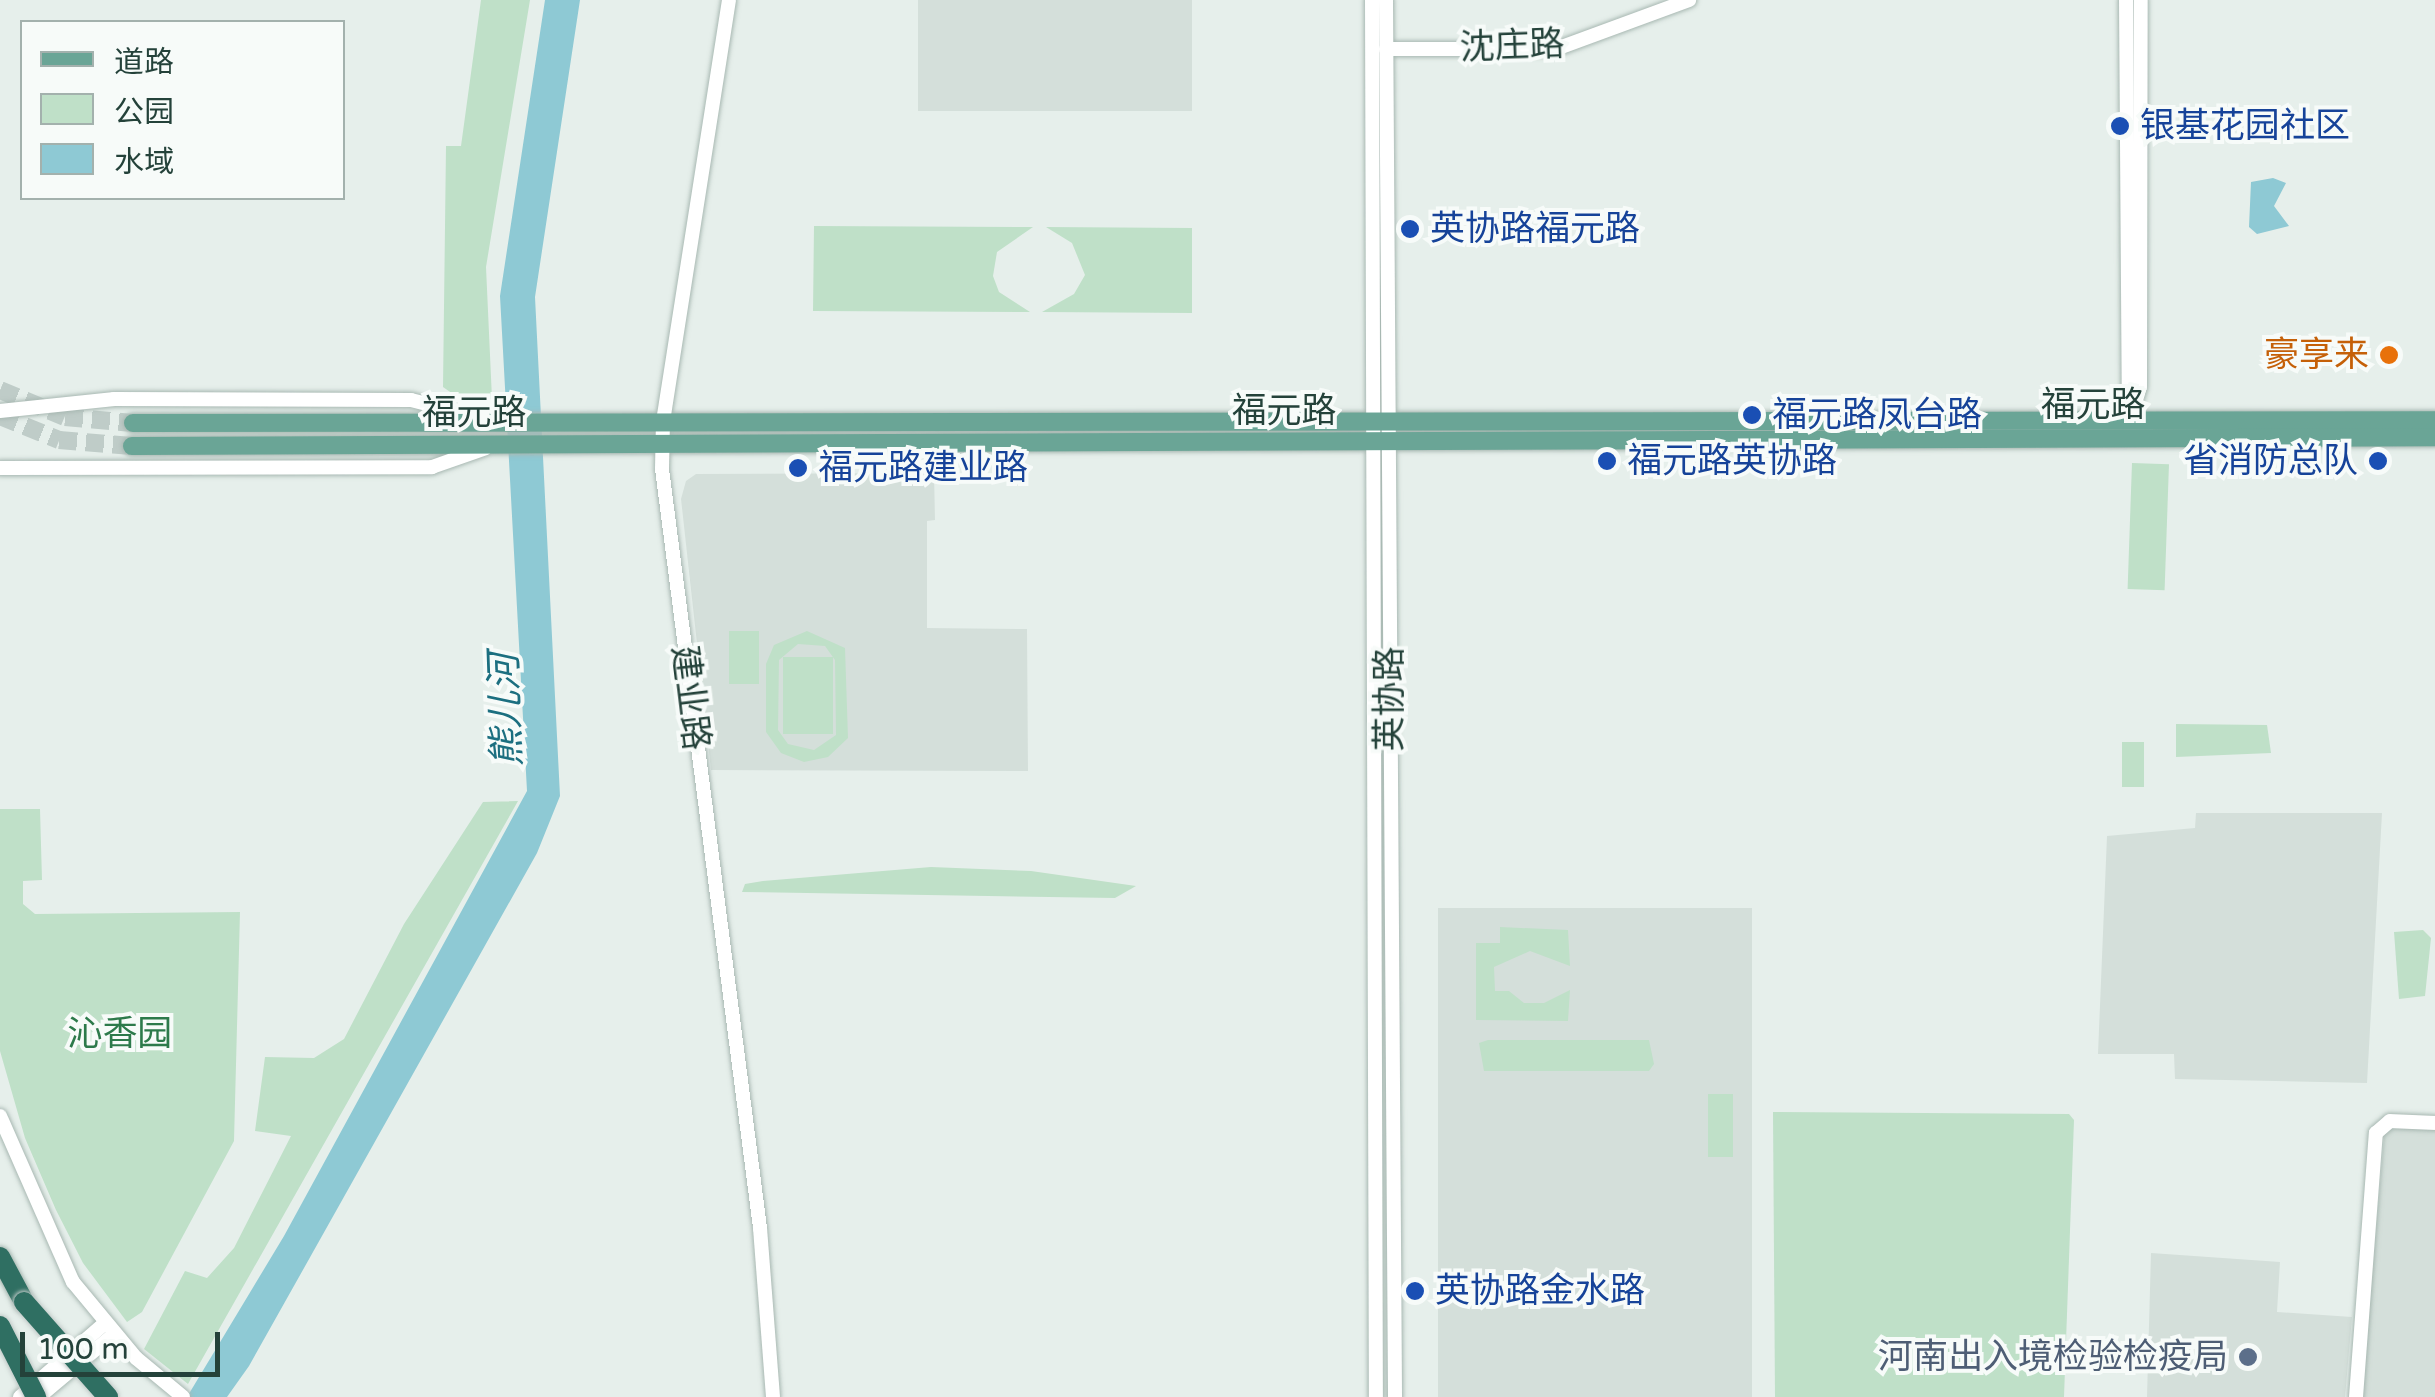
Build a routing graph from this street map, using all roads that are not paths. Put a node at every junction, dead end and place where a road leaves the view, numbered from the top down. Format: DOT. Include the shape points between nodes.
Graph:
graph roads {
  1 [pos="729,0"];
  2 [pos="1372,0"];
  3 [pos="1386,0"];
  4 [pos="1689,0"];
  5 [pos="2126,0"];
  6 [pos="2141,0"];
  7 [pos="1386,50"];
  8 [pos="0,411"];
  9 [pos="1381,420"];
  10 [pos="2435,420"];
  11 [pos="663,421"];
  12 [pos="2130,421"];
  13 [pos="132,422"];
  14 [pos="500,422"];
  15 [pos="2435,437"];
  16 [pos="1381,443"];
  17 [pos="498,445"];
  18 [pos="661,445"];
  19 [pos="132,446"];
  20 [pos="0,468"];
  21 [pos="0,1116"];
  22 [pos="2435,1123"];
  23 [pos="0,1257"];
  24 [pos="0,1326"];
  25 [pos="110,1329"];
  26 [pos="20,1397"];
  27 [pos="38,1397"];
  28 [pos="108,1397"];
  29 [pos="183,1397"];
  30 [pos="773,1397"];
  31 [pos="1376,1397"];
  32 [pos="1394,1397"];
  33 [pos="2356,1397"];
  1 -- 11 [label="street, 建业路"];
  2 -- 9 [label="street, 英协路"];
  3 -- 7 [label="street, 英协路"];
  4 -- 7 [label="street, 沈庄路" via="1556,48"];
  5 -- 12 [label="street"];
  6 -- 12 [label="street" via="2140,387"];
  7 -- 9 [label="street, 英协路"];
  8 -- 14 [label="street" via="114,399 411,400"];
  9 -- 11 [label="main road, 福元路"];
  9 -- 12 [label="main road, 福元路"];
  9 -- 16 [label="street, 英协路"];
  10 -- 12 [label="main road, 福元路"];
  11 -- 14 [label="main road, 福元路"];
  11 -- 18 [label="street, 建业路"];
  13 -- 14 [label="main road, 福元路"];
  15 -- 16 [label="main road, 福元路"];
  16 -- 18 [label="main road, 福元路"];
  16 -- 31 [label="street, 英协路"];
  16 -- 32 [label="street, 英协路"];
  17 -- 18 [label="main road, 福元路"];
  17 -- 19 [label="main road, 福元路"];
  17 -- 20 [label="street" via="432,468"];
  18 -- 30 [label="street, 建业路" via="760,1228"];
  21 -- 25 [label="street" via="62,1264"];
  22 -- 33 [label="street" via="2390,1121 2376,1132"];
  23 -- 28 [label="highway, bridge" via="24,1302"];
  24 -- 27 [label="highway, bridge"];
  25 -- 26 [label="street"];
  25 -- 27 [label="street"];
  25 -- 29 [label="street"];
}
